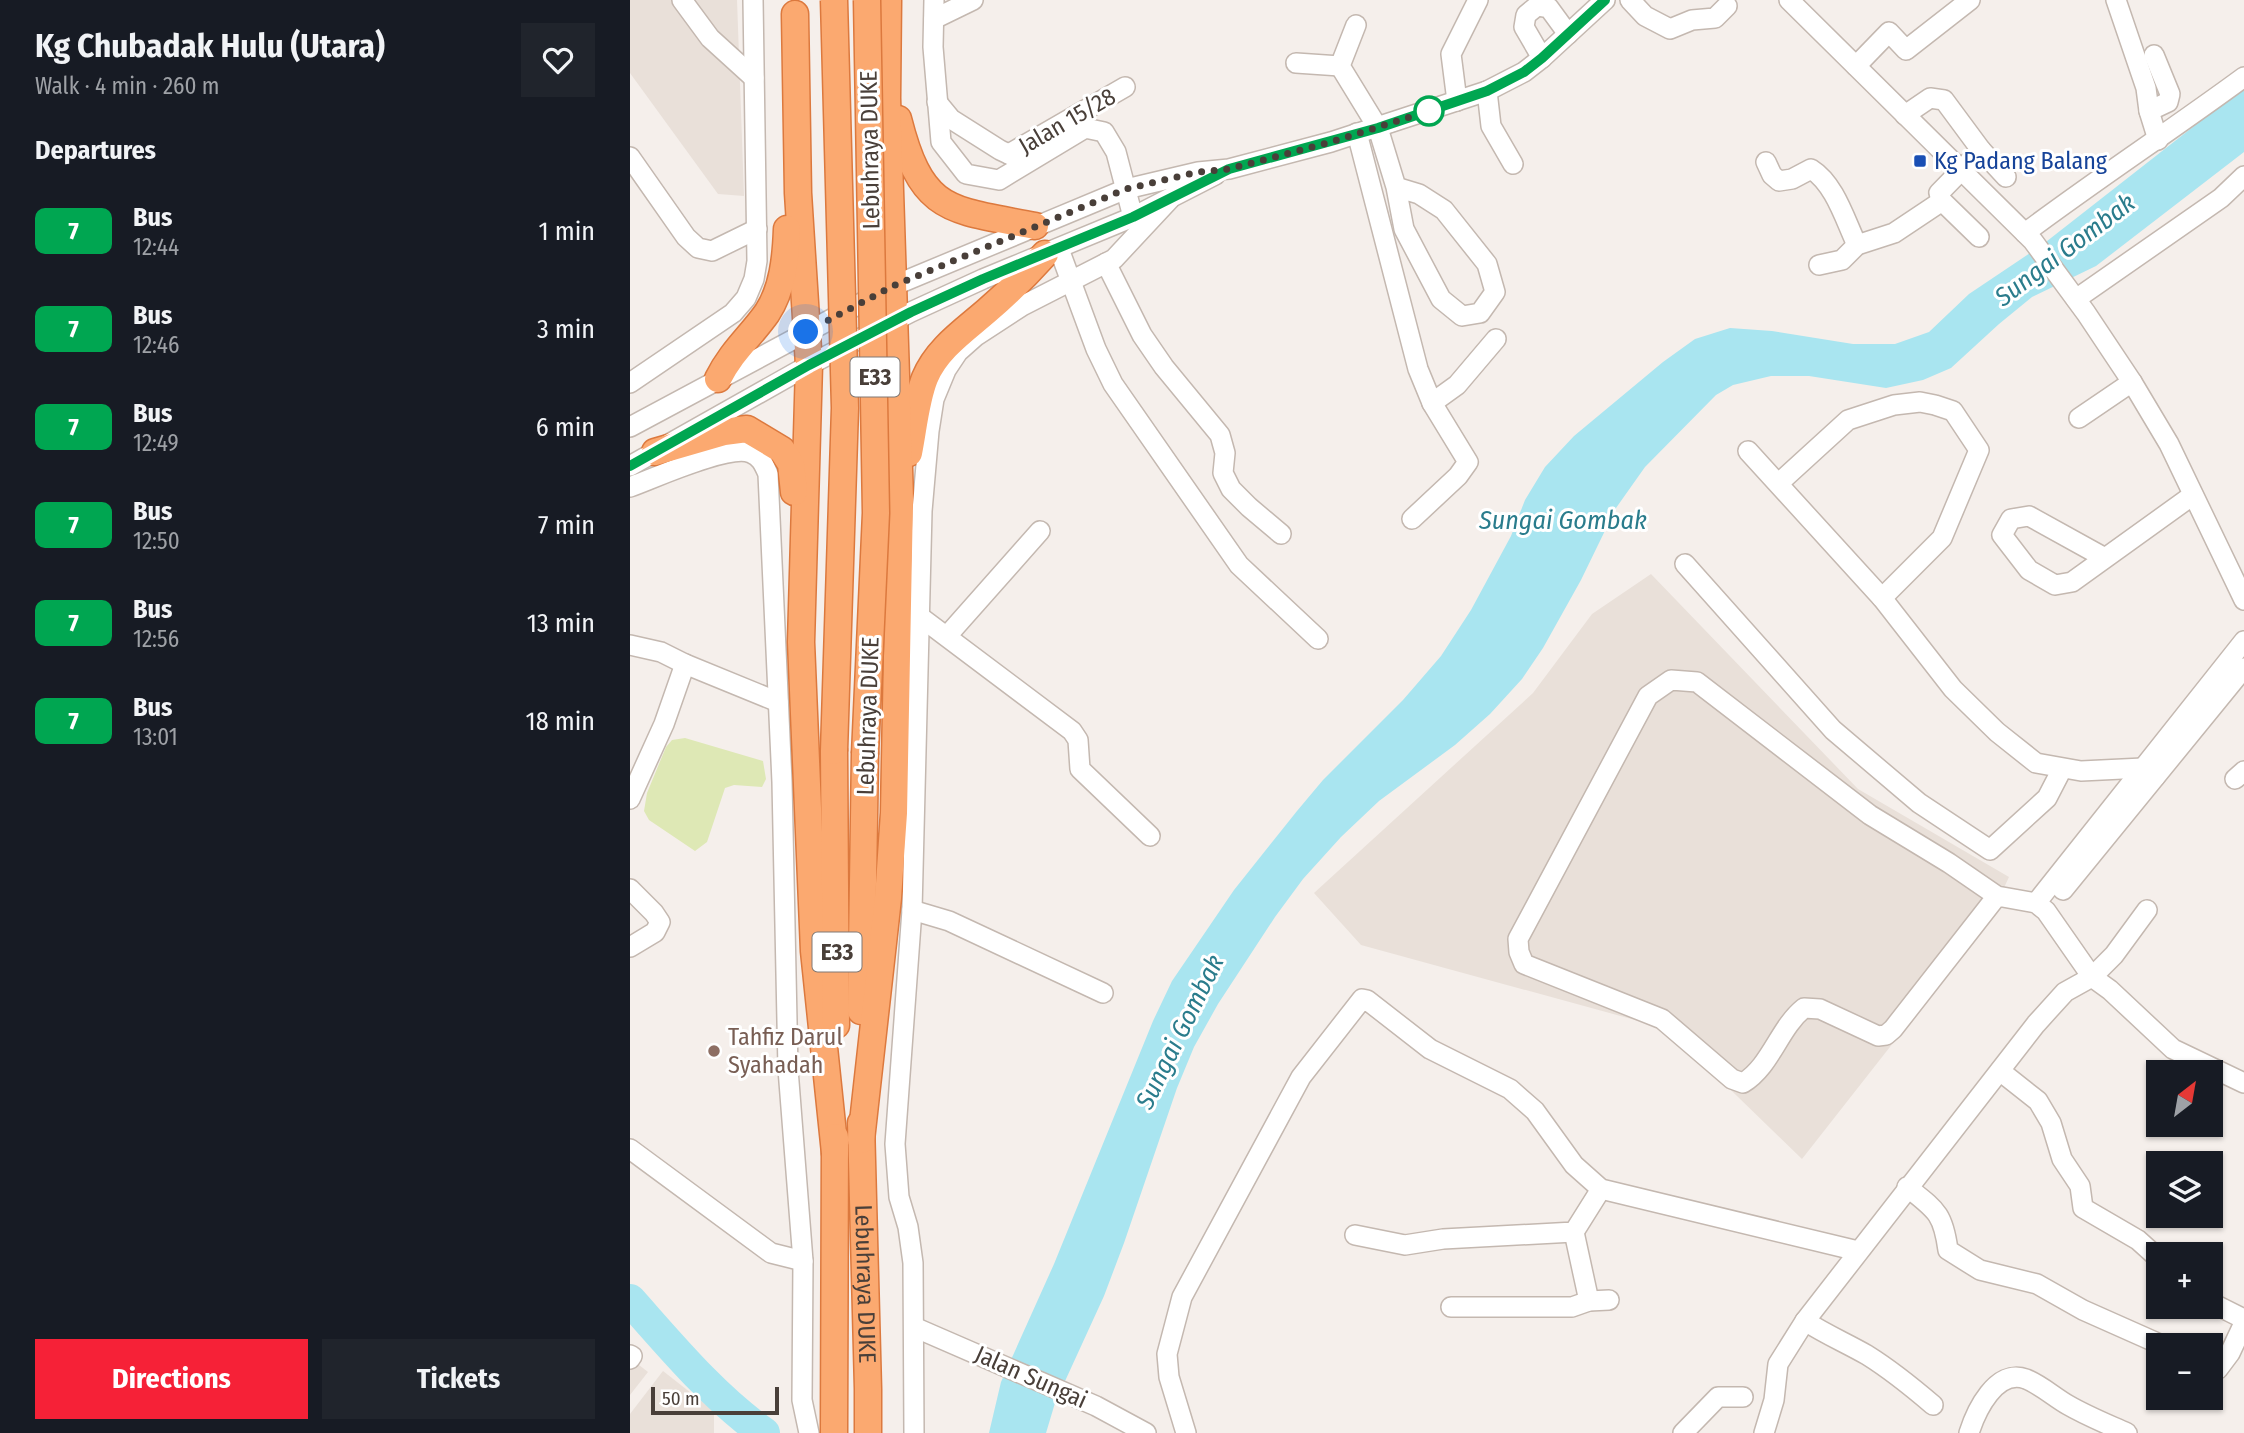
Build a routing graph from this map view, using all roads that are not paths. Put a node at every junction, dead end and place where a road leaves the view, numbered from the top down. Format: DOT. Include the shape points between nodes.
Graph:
graph roads {
  1 [pos="682,0"];
  2 [pos="753,0"];
  3 [pos="834,0"];
  4 [pos="867,0"];
  5 [pos="888,0"];
  6 [pos="973,0"];
  7 [pos="1478,0"];
  8 [pos="1605,0"];
  9 [pos="1630,0"];
  10 [pos="1789,0"];
  11 [pos="1970,0"];
  12 [pos="2116,0"];
  13 [pos="1727,6"];
  14 [pos="795,7"];
  15 [pos="934,9"];
  16 [pos="1356,25"];
  17 [pos="1568,34"];
  18 [pos="2154,55"];
  19 [pos="1542,58"];
  20 [pos="1296,63"];
  21 [pos="1340,66"];
  22 [pos="1856,66"];
  23 [pos="888,73"];
  24 [pos="2244,77"];
  25 [pos="754,78"];
  26 [pos="1125,87"];
  27 [pos="1487,91"];
  28 [pos="936,101"];
  29 [pos="1457,101"];
  30 [pos="2149,111"];
  31 [pos="1905,115"];
  32 [pos="1378,128"];
  33 [pos="1357,133"];
  34 [pos="2158,140"];
  35 [pos="1981,150"];
  36 [pos="630,157"];
  37 [pos="1017,159"];
  38 [pos="1766,162"];
  39 [pos="1513,164"];
  40 [pos="1229,169"];
  41 [pos="1962,170"];
  42 [pos="2244,176"];
  43 [pos="2006,177"];
  44 [pos="1396,187"];
  45 [pos="1126,189"];
  46 [pos="1170,198"];
  47 [pos="1942,201"];
  48 [pos="1133,217"];
  49 [pos="1035,226"];
  50 [pos="757,229"];
  51 [pos="1979,237"];
  52 [pos="2029,237"];
  53 [pos="1857,245"];
  54 [pos="1052,251"];
  55 [pos="1106,263"];
  56 [pos="1819,265"];
  57 [pos="1071,282"];
  58 [pos="893,286"];
  59 [pos="2081,306"];
  60 [pos="894,320"];
  61 [pos="806,332"];
  62 [pos="1496,339"];
  63 [pos="809,365"];
  64 [pos="718,379"];
  65 [pos="2132,382"];
  66 [pos="630,383"];
  67 [pos="1432,403"];
  68 [pos="2079,418"];
  69 [pos="630,427"];
  70 [pos="655,452"];
  71 [pos="1748,452"];
  72 [pos="630,466"];
  73 [pos="1779,483"];
  74 [pos="630,487"];
  75 [pos="2193,495"];
  76 [pos="900,499"];
  77 [pos="1412,519"];
  78 [pos="804,527"];
  79 [pos="1040,531"];
  80 [pos="1281,534"];
  81 [pos="2105,558"];
  82 [pos="1685,564"];
  83 [pos="1882,598"];
  84 [pos="2244,600"];
  85 [pos="919,615"];
  86 [pos="947,636"];
  87 [pos="1318,639"];
  88 [pos="2244,641"];
  89 [pos="630,645"];
  90 [pos="685,664"];
  91 [pos="2244,668"];
  92 [pos="778,702"];
  93 [pos="2062,769"];
  94 [pos="2149,773"];
  95 [pos="630,796"];
  96 [pos="1150,836"];
  97 [pos="630,889"];
  98 [pos="1997,896"];
  99 [pos="2041,907"];
  100 [pos="912,910"];
  101 [pos="2147,910"];
  102 [pos="630,947"];
  103 [pos="2092,977"];
  104 [pos="1103,993"];
  105 [pos="2000,1071"];
  106 [pos="2244,1083"];
  107 [pos="861,1140"];
  108 [pos="630,1149"];
  109 [pos="835,1153"];
  110 [pos="1907,1187"];
  111 [pos="1601,1189"];
  112 [pos="1574,1232"];
  113 [pos="1355,1235"];
  114 [pos="2146,1247"];
  115 [pos="1858,1251"];
  116 [pos="803,1261"];
  117 [pos="1609,1300"];
  118 [pos="1589,1301"];
  119 [pos="1451,1307"];
  120 [pos="2223,1309"];
  121 [pos="1805,1321"];
  122 [pos="2244,1321"];
  123 [pos="914,1327"];
  124 [pos="2146,1338"];
  125 [pos="2223,1363"];
  126 [pos="1743,1397"];
  127 [pos="1933,1405"];
  128 [pos="1768,1431"];
  129 [pos="809,1433"];
  130 [pos="834,1433"];
  131 [pos="868,1433"];
  132 [pos="914,1433"];
  133 [pos="1146,1433"];
  134 [pos="1186,1433"];
  135 [pos="1683,1433"];
  136 [pos="1969,1433"];
  137 [pos="2127,1433"];
  1 -- 25 [label="street" via="710,38"];
  2 -- 25 [label="street"];
  3 -- 109 [label="highway, Lebuhraya DUKE / E33, bridge" via="845,408 834,751"];
  4 -- 107 [label="highway, Lebuhraya DUKE / E33, bridge" via="876,513 865,754"];
  5 -- 23 [label="highway"];
  6 -- 15 [label="street"];
  7 -- 29 [label="street" via="1451,54"];
  8 -- 17 [label="street"];
  9 -- 13 [label="street" via="1645,16 1670,29 1692,20 1715,18"];
  10 -- 22 [label="street"];
  11 -- 22 [label="street" via="1906,50 1889,32"];
  12 -- 30 [label="street" via="2146,88"];
  14 -- 61 [label="highway"];
  14 -- 64 [label="highway" via="782,273 767,313"];
  15 -- 28 [label="street"];
  16 -- 21 [label="street"];
  17 -- 19 [label="street"];
  17 -- 19 [label="street" via="1549,8 1537,6 1526,15 1524,27"];
  18 -- 30 [label="street" via="2170,94 2168,102"];
  19 -- 27 [label="street"];
  20 -- 21 [label="street"];
  21 -- 32 [label="street"];
  22 -- 31 [label="street"];
  23 -- 49 [label="highway" via="905,146 929,191 956,209"];
  23 -- 58 [label="highway"];
  24 -- 34 [label="street"];
  25 -- 50 [label="street"];
  26 -- 37 [label="street, Jalan 15/28"];
  27 -- 29 [label="street"];
  27 -- 39 [label="street" via="1491,126"];
  28 -- 37 [label="street" via="951,120"];
  28 -- 37 [label="street" via="941,142 966,174 999,180"];
  29 -- 32 [label="street"];
  30 -- 34 [label="street"];
  31 -- 35 [label="street" via="1930,98 1944,100"];
  31 -- 41 [label="street"];
  32 -- 33 [label="street"];
  32 -- 44 [label="street"];
  33 -- 40 [label="street"];
  33 -- 67 [label="street" via="1418,369"];
  34 -- 52 [label="street" via="2090,184"];
  35 -- 41 [label="street"];
  35 -- 43 [label="street"];
  36 -- 50 [label="street" via="698,248 712,251"];
  37 -- 45 [label="street" via="1085,128 1104,132 1116,152"];
  38 -- 53 [label="street" via="1779,181 1793,180 1811,169 1820,175"];
  40 -- 45 [label="street"];
  40 -- 46 [label="street"];
  41 -- 47 [label="street" via="1939,193"];
  41 -- 52 [label="street"];
  42 -- 59 [label="street"];
  44 -- 44 [label="street" via="1419,194 1444,210 1487,264 1495,292 1480,313 1462,316 1441,299 1404,229"];
  45 -- 48 [label="street"];
  45 -- 49 [label="street"];
  46 -- 48 [label="street"];
  46 -- 55 [label="street"];
  47 -- 51 [label="street"];
  47 -- 53 [label="street" via="1894,233"];
  48 -- 54 [label="street"];
  49 -- 58 [label="street"];
  50 -- 66 [label="street" via="754,279 746,298 733,313"];
  52 -- 59 [label="street"];
  53 -- 56 [label="street" via="1842,260"];
  54 -- 57 [label="street"];
  54 -- 60 [label="street"];
  54 -- 76 [label="highway" via="931,365 917,406"];
  55 -- 57 [label="street"];
  55 -- 80 [label="street" via="1142,335 1220,435 1225,453 1223,473 1231,489"];
  57 -- 85 [label="street" via="976,336 946,370 934,399 929,431"];
  57 -- 87 [label="street" via="1096,349 1127,405 1239,565"];
  58 -- 60 [label="highway"];
  58 -- 61 [label="street"];
  59 -- 65 [label="street"];
  60 -- 63 [label="street"];
  60 -- 76 [label="highway"];
  61 -- 63 [label="highway"];
  61 -- 64 [label="street"];
  62 -- 67 [label="street" via="1457,385"];
  63 -- 70 [label="street"];
  63 -- 78 [label="highway"];
  64 -- 69 [label="street"];
  65 -- 68 [label="street"];
  65 -- 75 [label="street"];
  67 -- 77 [label="street" via="1468,462"];
  70 -- 72 [label="street"];
  70 -- 78 [label="highway" via="723,432 747,429 765,438 782,450 790,464"];
  71 -- 73 [label="street"];
  73 -- 83 [label="street"];
  73 -- 83 [label="street" via="1848,420 1920,402 1953,411 1979,450 1942,538"];
  74 -- 92 [label="street" via="734,451 762,460 770,489"];
  75 -- 81 [label="street"];
  75 -- 84 [label="street"];
  76 -- 107 [label="highway" via="894,813"];
  78 -- 109 [label="highway" via="801,642 814,951"];
  79 -- 86 [label="street"];
  81 -- 81 [label="street" via="2029,516 2011,519 2002,535 2029,570 2055,585 2071,582"];
  82 -- 93 [label="street" via="1833,730 1919,803 1990,850 2047,798"];
  83 -- 93 [label="street" via="1953,689 1997,732 2036,763"];
  85 -- 86 [label="street"];
  85 -- 100 [label="street"];
  86 -- 96 [label="street" via="1072,731 1078,740 1080,769"];
  88 -- 94 [label="street"];
  89 -- 90 [label="street" via="661,652"];
  90 -- 92 [label="street"];
  90 -- 95 [label="street" via="664,724"];
  91 -- 94 [label="street"];
  92 -- 116 [label="street" via="788,1069"];
  93 -- 94 [label="street"];
  94 -- 99 [label="street"];
  97 -- 102 [label="street" via="660,922 654,932"];
  98 -- 98 [label="street" via="1886,1035 1878,1036 1820,1009 1804,1008 1793,1017 1754,1076 1743,1083 1732,1079 1662,1019 1524,964 1519,952 1518,939 1648,696 1671,680 1697,682 1870,815"];
  98 -- 99 [label="street"];
  99 -- 103 [label="street"];
  100 -- 104 [label="street" via="949,921"];
  100 -- 123 [label="street" via="895,1144 899,1197 913,1263"];
  101 -- 103 [label="street" via="2115,955"];
  103 -- 105 [label="street" via="2065,992"];
  103 -- 106 [label="street" via="2174,1049"];
  105 -- 110 [label="street"];
  105 -- 114 [label="street" via="2038,1101 2051,1123 2062,1159 2080,1186 2083,1208"];
  107 -- 131 [label="highway, Lebuhraya DUKE / E33"];
  108 -- 116 [label="street" via="771,1253"];
  109 -- 130 [label="highway, Lebuhraya DUKE / E33"];
  110 -- 115 [label="street"];
  110 -- 124 [label="street" via="1936,1211 1945,1225 1948,1250 1980,1270 2037,1284"];
  111 -- 112 [label="street"];
  111 -- 115 [label="street"];
  111 -- 134 [label="street" via="1574,1165 1535,1111 1510,1089 1430,1049 1362,999 1301,1077 1182,1297 1167,1354"];
  112 -- 113 [label="street" via="1405,1245"];
  112 -- 118 [label="street"];
  115 -- 121 [label="street"];
  116 -- 129 [label="street" via="803,1400"];
  117 -- 118 [label="street"];
  118 -- 119 [label="street" via="1572,1307"];
  120 -- 122 [label="street"];
  121 -- 127 [label="street" via="1866,1355"];
  121 -- 128 [label="street" via="1778,1364"];
  122 -- 125 [label="street"];
  123 -- 132 [label="street"];
  123 -- 133 [label="street, Jalan Sungai" via="1096,1406"];
  126 -- 135 [label="street" via="1718,1397"];
  136 -- 137 [label="street" via="1973,1418 1993,1388 2024,1378 2085,1415"];
}
